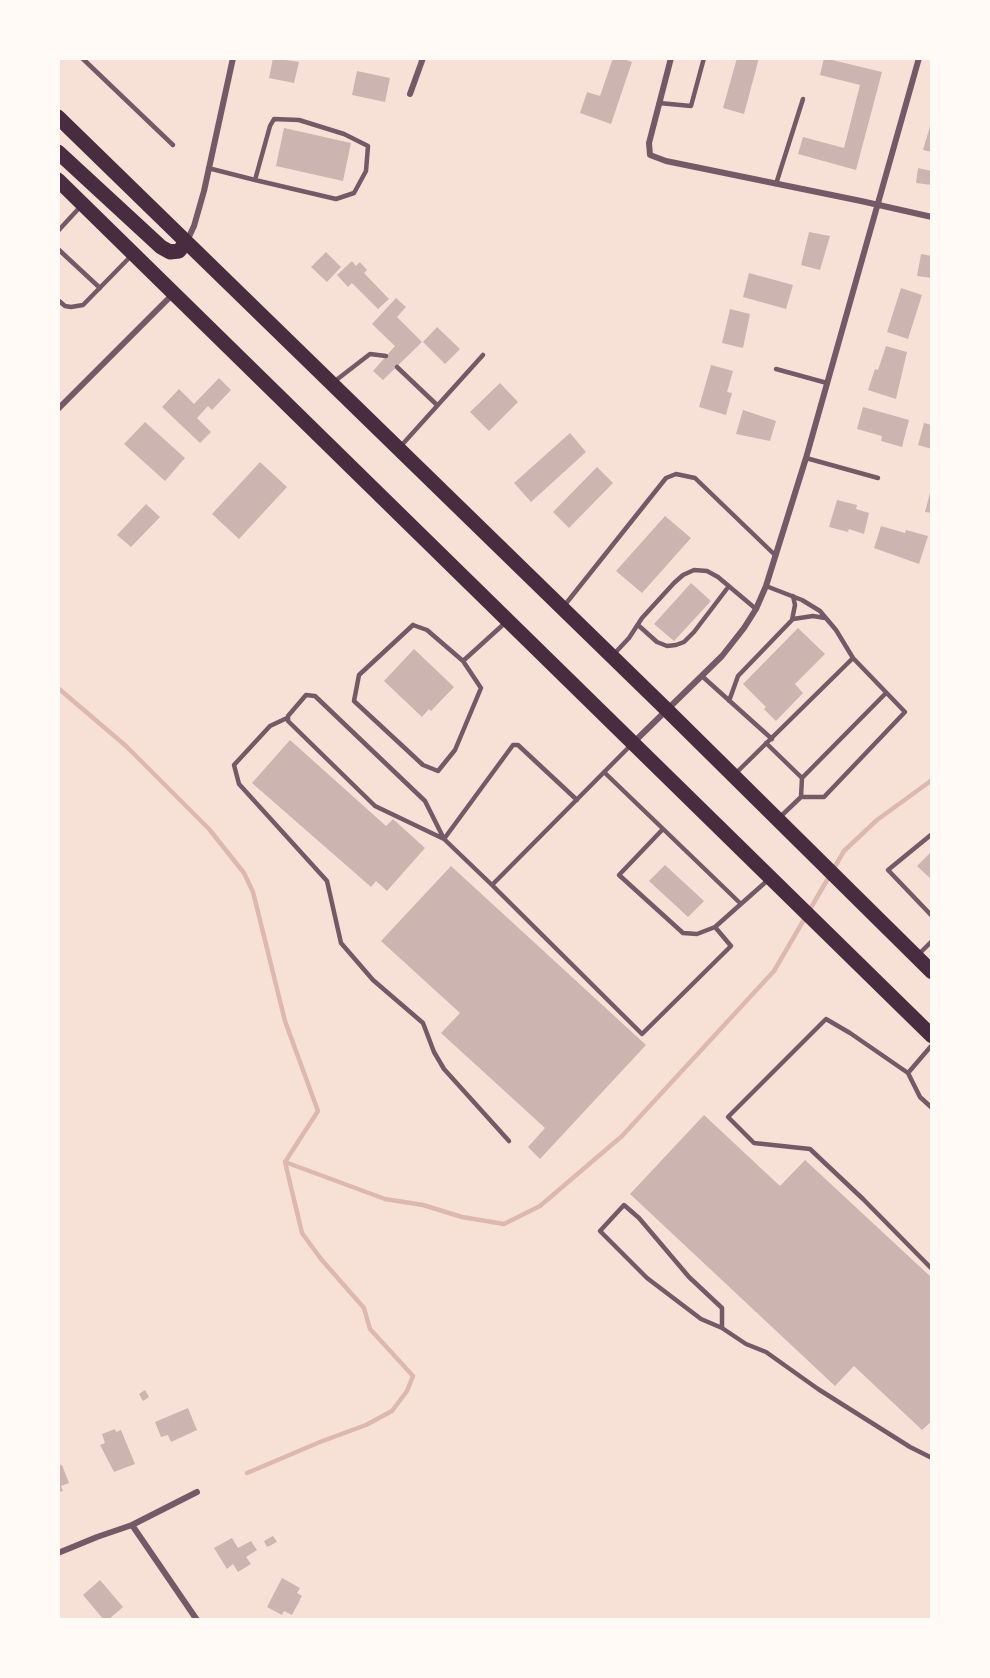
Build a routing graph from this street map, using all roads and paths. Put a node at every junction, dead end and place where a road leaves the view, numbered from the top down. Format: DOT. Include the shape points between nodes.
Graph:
graph roads {
  1 [pos="82,58"];
  2 [pos="232,58"];
  3 [pos="423,58"];
  4 [pos="672,58"];
  5 [pos="704,58"];
  6 [pos="920,58"];
  7 [pos="410,94"];
  8 [pos="803,99"];
  9 [pos="660,103"];
  10 [pos="58,117"];
  11 [pos="58,131"];
  12 [pos="173,145"];
  13 [pos="58,152"];
  14 [pos="94,152"];
  15 [pos="208,168"];
  16 [pos="58,180"];
  17 [pos="255,180"];
  18 [pos="776,184"];
  19 [pos="83,204"];
  20 [pos="878,206"];
  21 [pos="932,217"];
  22 [pos="58,231"];
  23 [pos="186,242"];
  24 [pos="58,249"];
  25 [pos="133,253"];
  26 [pos="100,288"];
  27 [pos="173,293"];
  28 [pos="58,300"];
  29 [pos="483,355"];
  30 [pos="386,357"];
  31 [pos="397,367"];
  32 [pos="776,369"];
  33 [pos="827,383"];
  34 [pos="331,384"];
  35 [pos="437,405"];
  36 [pos="58,409"];
  37 [pos="398,449"];
  38 [pos="806,458"];
  39 [pos="878,478"];
  40 [pos="776,556"];
  41 [pos="729,586"];
  42 [pos="766,586"];
  43 [pos="793,596"];
  44 [pos="562,609"];
  45 [pos="756,609"];
  46 [pos="825,618"];
  47 [pos="792,620"];
  48 [pos="508,621"];
  49 [pos="638,625"];
  50 [pos="611,656"];
  51 [pos="853,658"];
  52 [pos="463,661"];
  53 [pos="703,677"];
  54 [pos="886,693"];
  55 [pos="729,700"];
  56 [pos="668,711"];
  57 [pos="287,718"];
  58 [pos="772,739"];
  59 [pos="633,743"];
  60 [pos="766,743"];
  61 [pos="604,772"];
  62 [pos="733,776"];
  63 [pos="802,778"];
  64 [pos="801,797"];
  65 [pos="577,800"];
  66 [pos="782,825"];
  67 [pos="663,829"];
  68 [pos="932,834"];
  69 [pos="444,839"];
  70 [pos="772,880"];
  71 [pos="492,885"];
  72 [pos="741,904"];
  73 [pos="932,916"];
  74 [pos="715,927"];
  75 [pos="932,941"];
  76 [pos="917,957"];
  77 [pos="932,972"];
  78 [pos="932,1036"];
  79 [pos="932,1045"];
  80 [pos="908,1073"];
  81 [pos="932,1108"];
  82 [pos="509,1141"];
  83 [pos="932,1269"];
  84 [pos="722,1328"];
  85 [pos="932,1458"];
  86 [pos="197,1492"];
  87 [pos="132,1525"];
  88 [pos="58,1553"];
  89 [pos="197,1620"];
  1 -- 12 [label="lane"];
  2 -- 15 [label="street"];
  3 -- 7 [label="street"];
  4 -- 9 [label="street"];
  5 -- 9 [label="lane" via="691,106"];
  6 -- 20 [label="street"];
  8 -- 18 [label="lane"];
  9 -- 18 [label="street" via="648,143 650,155"];
  10 -- 14 [label="highway"];
  11 -- 14 [label="highway"];
  13 -- 23 [label="highway" via="161,247 179,251"];
  14 -- 23 [label="highway"];
  15 -- 17 [label="lane"];
  15 -- 23 [label="street" via="194,226"];
  16 -- 19 [label="highway"];
  17 -- 17 [label="lane" via="336,199 354,193 366,171 368,146 298,120 274,118"];
  18 -- 20 [label="street"];
  19 -- 22 [label="lane"];
  19 -- 25 [label="highway"];
  20 -- 21 [label="street"];
  20 -- 33 [label="street"];
  23 -- 34 [label="highway"];
  24 -- 26 [label="lane"];
  25 -- 26 [label="lane"];
  25 -- 27 [label="highway"];
  26 -- 28 [label="lane" via="75,308"];
  27 -- 36 [label="street"];
  27 -- 48 [label="highway"];
  29 -- 35 [label="lane"];
  30 -- 34 [label="lane" via="370,354"];
  31 -- 35 [label="lane"];
  32 -- 33 [label="lane"];
  33 -- 38 [label="street"];
  34 -- 37 [label="highway"];
  35 -- 37 [label="lane"];
  37 -- 44 [label="highway"];
  38 -- 39 [label="lane"];
  38 -- 40 [label="street"];
  40 -- 42 [label="street"];
  40 -- 44 [label="lane" via="695,478 676,474 666,478"];
  41 -- 45 [label="lane"];
  41 -- 49 [label="lane" via="707,571 694,570 683,575"];
  41 -- 49 [label="lane" via="684,642 668,646 657,642"];
  42 -- 43 [label="lane"];
  42 -- 45 [label="street"];
  43 -- 46 [label="lane" via="812,605"];
  43 -- 47 [label="lane"];
  44 -- 50 [label="highway"];
  45 -- 53 [label="street"];
  46 -- 47 [label="lane"];
  46 -- 51 [label="lane"];
  47 -- 55 [label="lane" via="738,676"];
  48 -- 52 [label="lane"];
  48 -- 59 [label="highway"];
  49 -- 50 [label="lane"];
  50 -- 56 [label="highway"];
  51 -- 54 [label="lane"];
  51 -- 58 [label="lane"];
  52 -- 52 [label="lane" via="427,630 413,625 359,675 354,701 423,765 438,771 454,750 481,688"];
  53 -- 55 [label="lane"];
  53 -- 56 [label="street"];
  54 -- 63 [label="lane"];
  54 -- 64 [label="lane" via="905,712 824,797"];
  55 -- 58 [label="lane"];
  56 -- 59 [label="street"];
  56 -- 62 [label="highway"];
  57 -- 69 [label="lane" via="379,809"];
  57 -- 69 [label="lane" via="306,695 315,696 425,801"];
  57 -- 82 [label="lane" via="270,726 234,765 240,784 327,881 341,943 373,980 423,1023 444,1069"];
  58 -- 60 [label="lane"];
  59 -- 61 [label="lane"];
  59 -- 70 [label="highway"];
  60 -- 62 [label="lane"];
  60 -- 63 [label="lane"];
  61 -- 65 [label="lane"];
  61 -- 67 [label="lane"];
  62 -- 66 [label="highway"];
  63 -- 64 [label="lane"];
  64 -- 66 [label="lane"];
  65 -- 69 [label="lane" via="518,745 513,745"];
  65 -- 71 [label="lane"];
  66 -- 76 [label="highway"];
  67 -- 72 [label="lane"];
  67 -- 74 [label="lane" via="619,875 683,933 697,934"];
  68 -- 73 [label="lane" via="888,870"];
  69 -- 71 [label="lane"];
  70 -- 72 [label="lane"];
  70 -- 78 [label="highway"];
  71 -- 74 [label="lane" via="642,1034 731,945"];
  72 -- 74 [label="lane"];
  75 -- 76 [label="lane"];
  76 -- 77 [label="highway"];
  79 -- 80 [label="lane"];
  80 -- 81 [label="lane" via="920,1097"];
  80 -- 83 [label="lane" via="826,1019 728,1117 754,1143 810,1149"];
  84 -- 84 [label="lane" via="722,1308 624,1205 600,1231 647,1278 701,1319"];
  84 -- 85 [label="lane"];
  86 -- 87 [label="street"];
  87 -- 88 [label="street"];
  87 -- 89 [label="street"];
}
